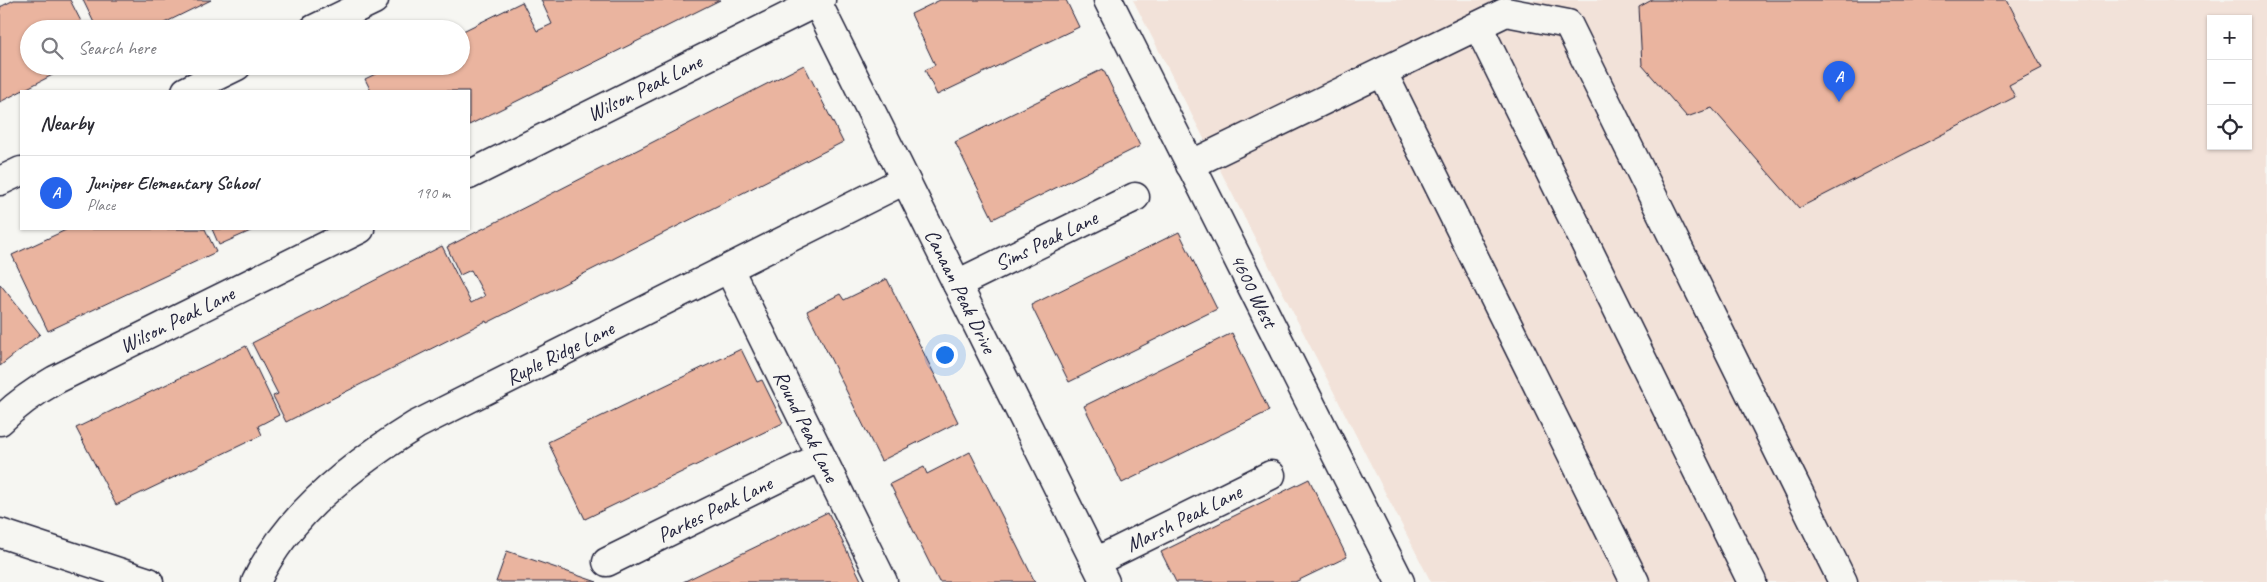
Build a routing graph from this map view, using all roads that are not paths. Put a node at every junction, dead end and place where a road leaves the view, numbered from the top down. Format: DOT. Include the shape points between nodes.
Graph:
graph roads {
  1 [pos="374,0"];
  2 [pos="1108,0"];
  3 [pos="818,1"];
  4 [pos="333,20"];
  5 [pos="1478,26"];
  6 [pos="1383,73"];
  7 [pos="219,75"];
  8 [pos="188,90"];
  9 [pos="1190,165"];
  10 [pos="20,171"];
  11 [pos="470,175"];
  12 [pos="905,180"];
  13 [pos="0,181"];
  14 [pos="1135,196"];
  15 [pos="358,230"];
  16 [pos="728,270"];
  17 [pos="957,284"];
  18 [pos="0,421"];
  19 [pos="821,457"];
  20 [pos="1272,475"];
  21 [pos="0,533"];
  22 [pos="607,562"];
  23 [pos="1100,572"];
  24 [pos="150,582"];
  25 [pos="256,582"];
  26 [pos="883,582"];
  27 [pos="1400,582"];
  28 [pos="1635,582"];
  29 [pos="1752,582"];
  30 [pos="1843,582"];
  1 -- 4 [label="street"];
  2 -- 9 [label="street, 4600 West"];
  3 -- 11 [label="street, Wilson Peak Lane"];
  3 -- 12 [label="street, Canaan Peak Drive"];
  5 -- 6 [label="street"];
  5 -- 29 [label="street"];
  5 -- 30 [label="street" via="1506,12 1568,24"];
  6 -- 9 [label="street"];
  6 -- 28 [label="street"];
  7 -- 8 [label="street"];
  9 -- 27 [label="street, 4600 West"];
  10 -- 13 [label="street"];
  12 -- 16 [label="street, Ruple Ridge Lane"];
  12 -- 17 [label="street, Canaan Peak Drive"];
  14 -- 17 [label="street, Sims Peak Lane"];
  15 -- 18 [label="street, Wilson Peak Lane" via="55,380 33,392"];
  16 -- 19 [label="street, Round Peak Lane"];
  16 -- 25 [label="street, Ruple Ridge Lane" via="416,425 378,448 343,476 298,521"];
  17 -- 23 [label="street, Canaan Peak Drive"];
  19 -- 22 [label="street, Parkes Peak Lane"];
  19 -- 26 [label="street, Round Peak Lane"];
  20 -- 23 [label="street, Marsh Peak Lane"];
  21 -- 24 [label="street"];
}
